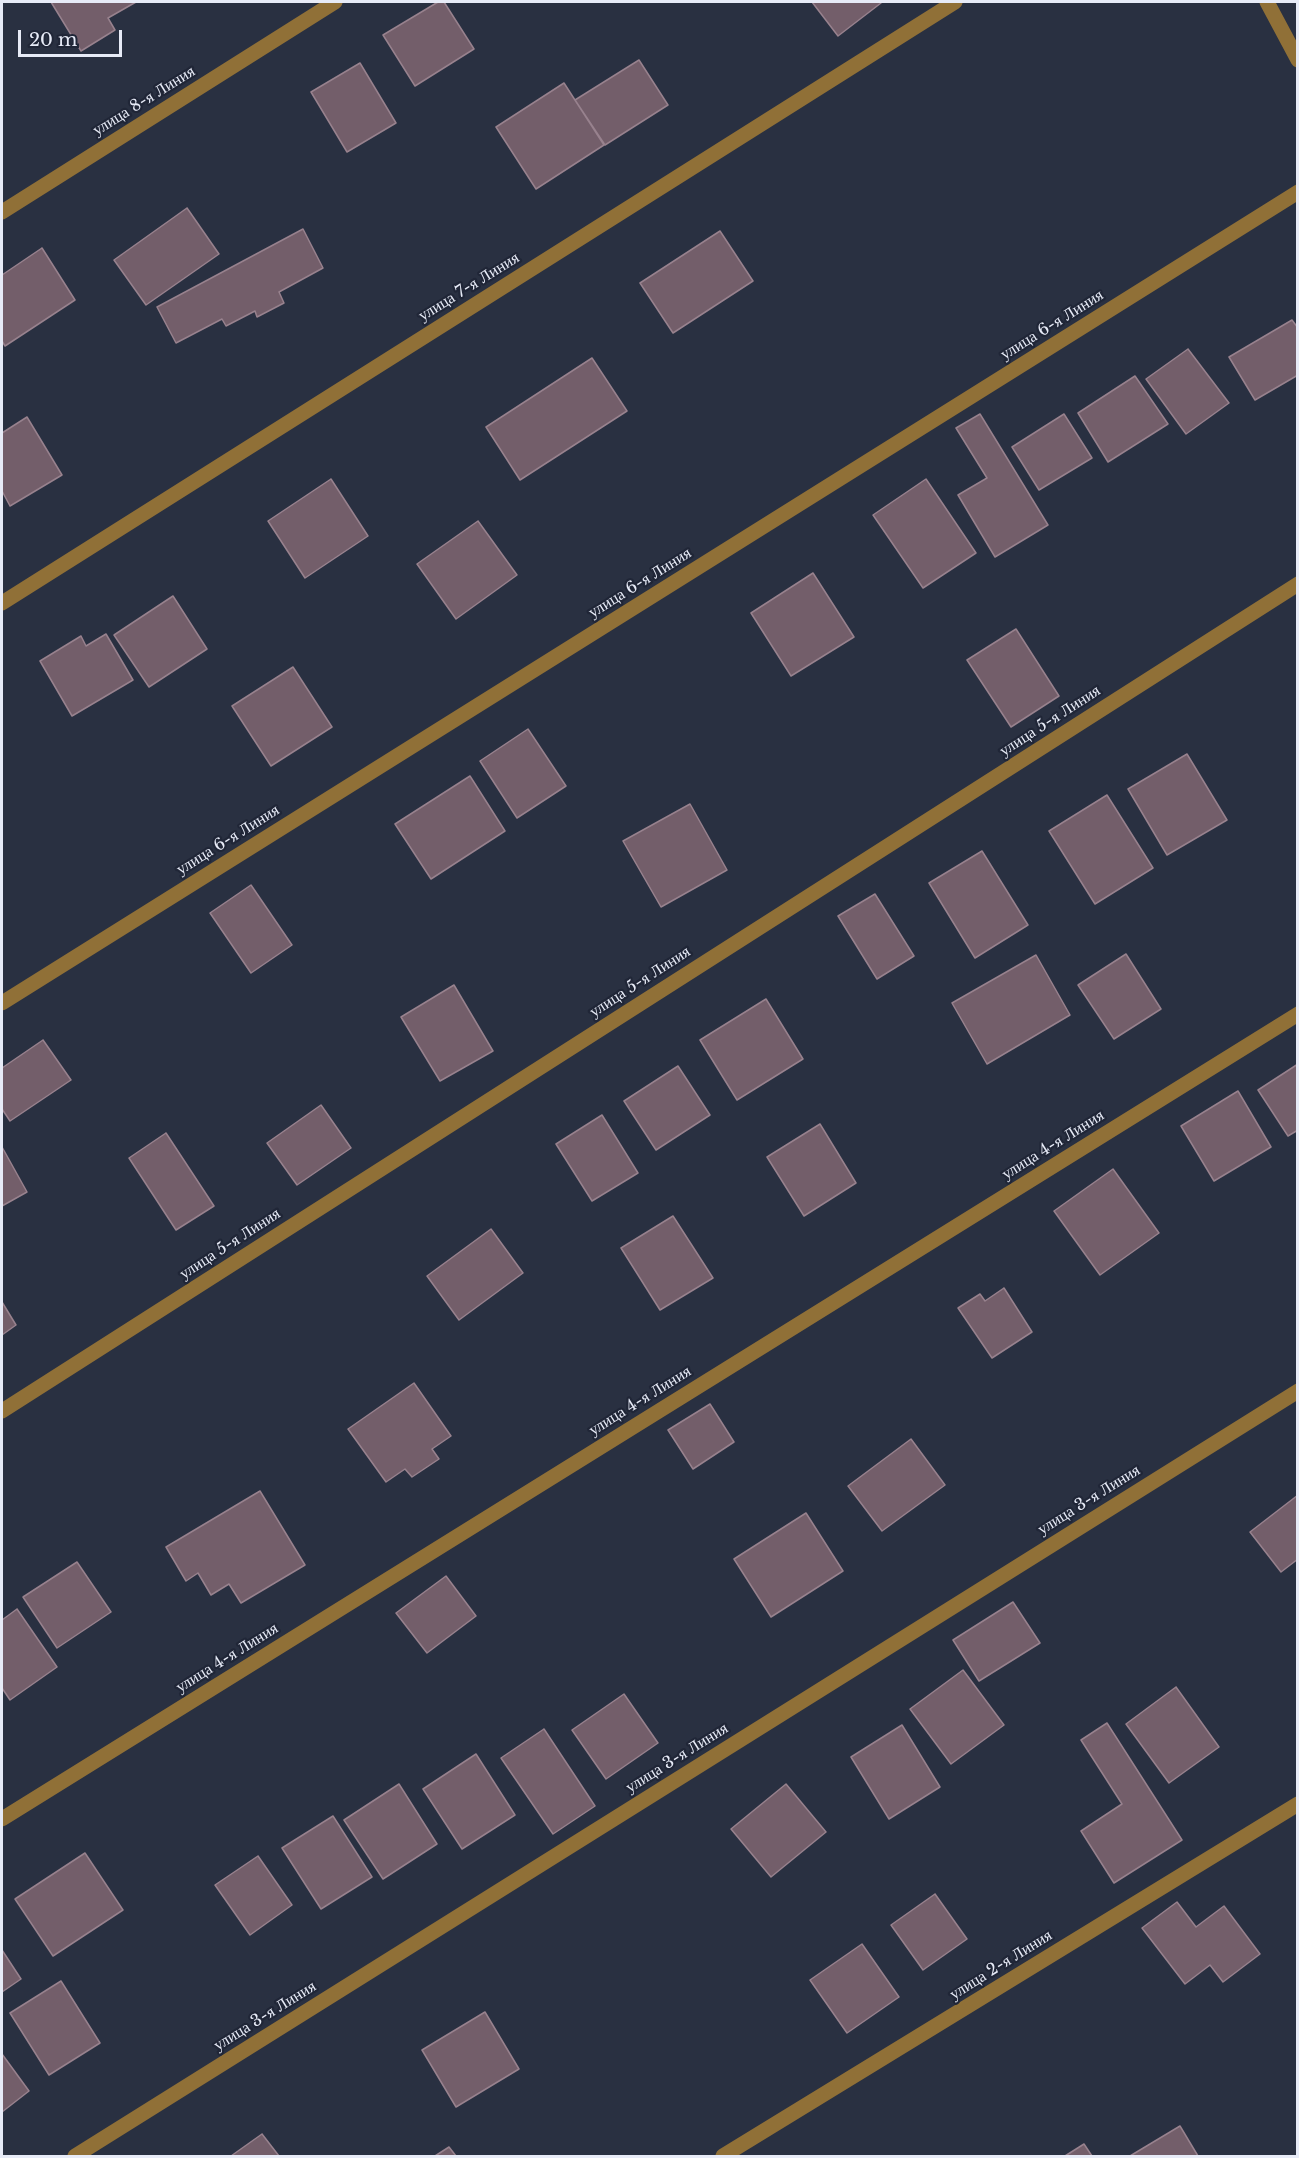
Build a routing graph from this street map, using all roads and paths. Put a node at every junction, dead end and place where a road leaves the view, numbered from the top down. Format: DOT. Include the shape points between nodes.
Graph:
graph roads {
  1 [pos="335,2"];
  2 [pos="955,2"];
  3 [pos="1267,2"];
  4 [pos="1298,60"];
  5 [pos="1298,192"];
  6 [pos="2,212"];
  7 [pos="1298,584"];
  8 [pos="2,603"];
  9 [pos="2,1004"];
  10 [pos="1298,1014"];
  11 [pos="1298,1391"];
  12 [pos="2,1411"];
  13 [pos="1298,1804"];
  14 [pos="2,1819"];
  15 [pos="75,2157"];
  16 [pos="723,2157"];
  1 -- 6 [label="street, улица 8-я Линия"];
  2 -- 8 [label="street, улица 7-я Линия"];
  3 -- 4 [label="street"];
  5 -- 9 [label="street, улица 6-я Линия"];
  7 -- 12 [label="street, улица 5-я Линия"];
  10 -- 14 [label="street, улица 4-я Линия"];
  11 -- 15 [label="street, улица 3-я Линия"];
  13 -- 16 [label="street, улица 2-я Линия"];
}
